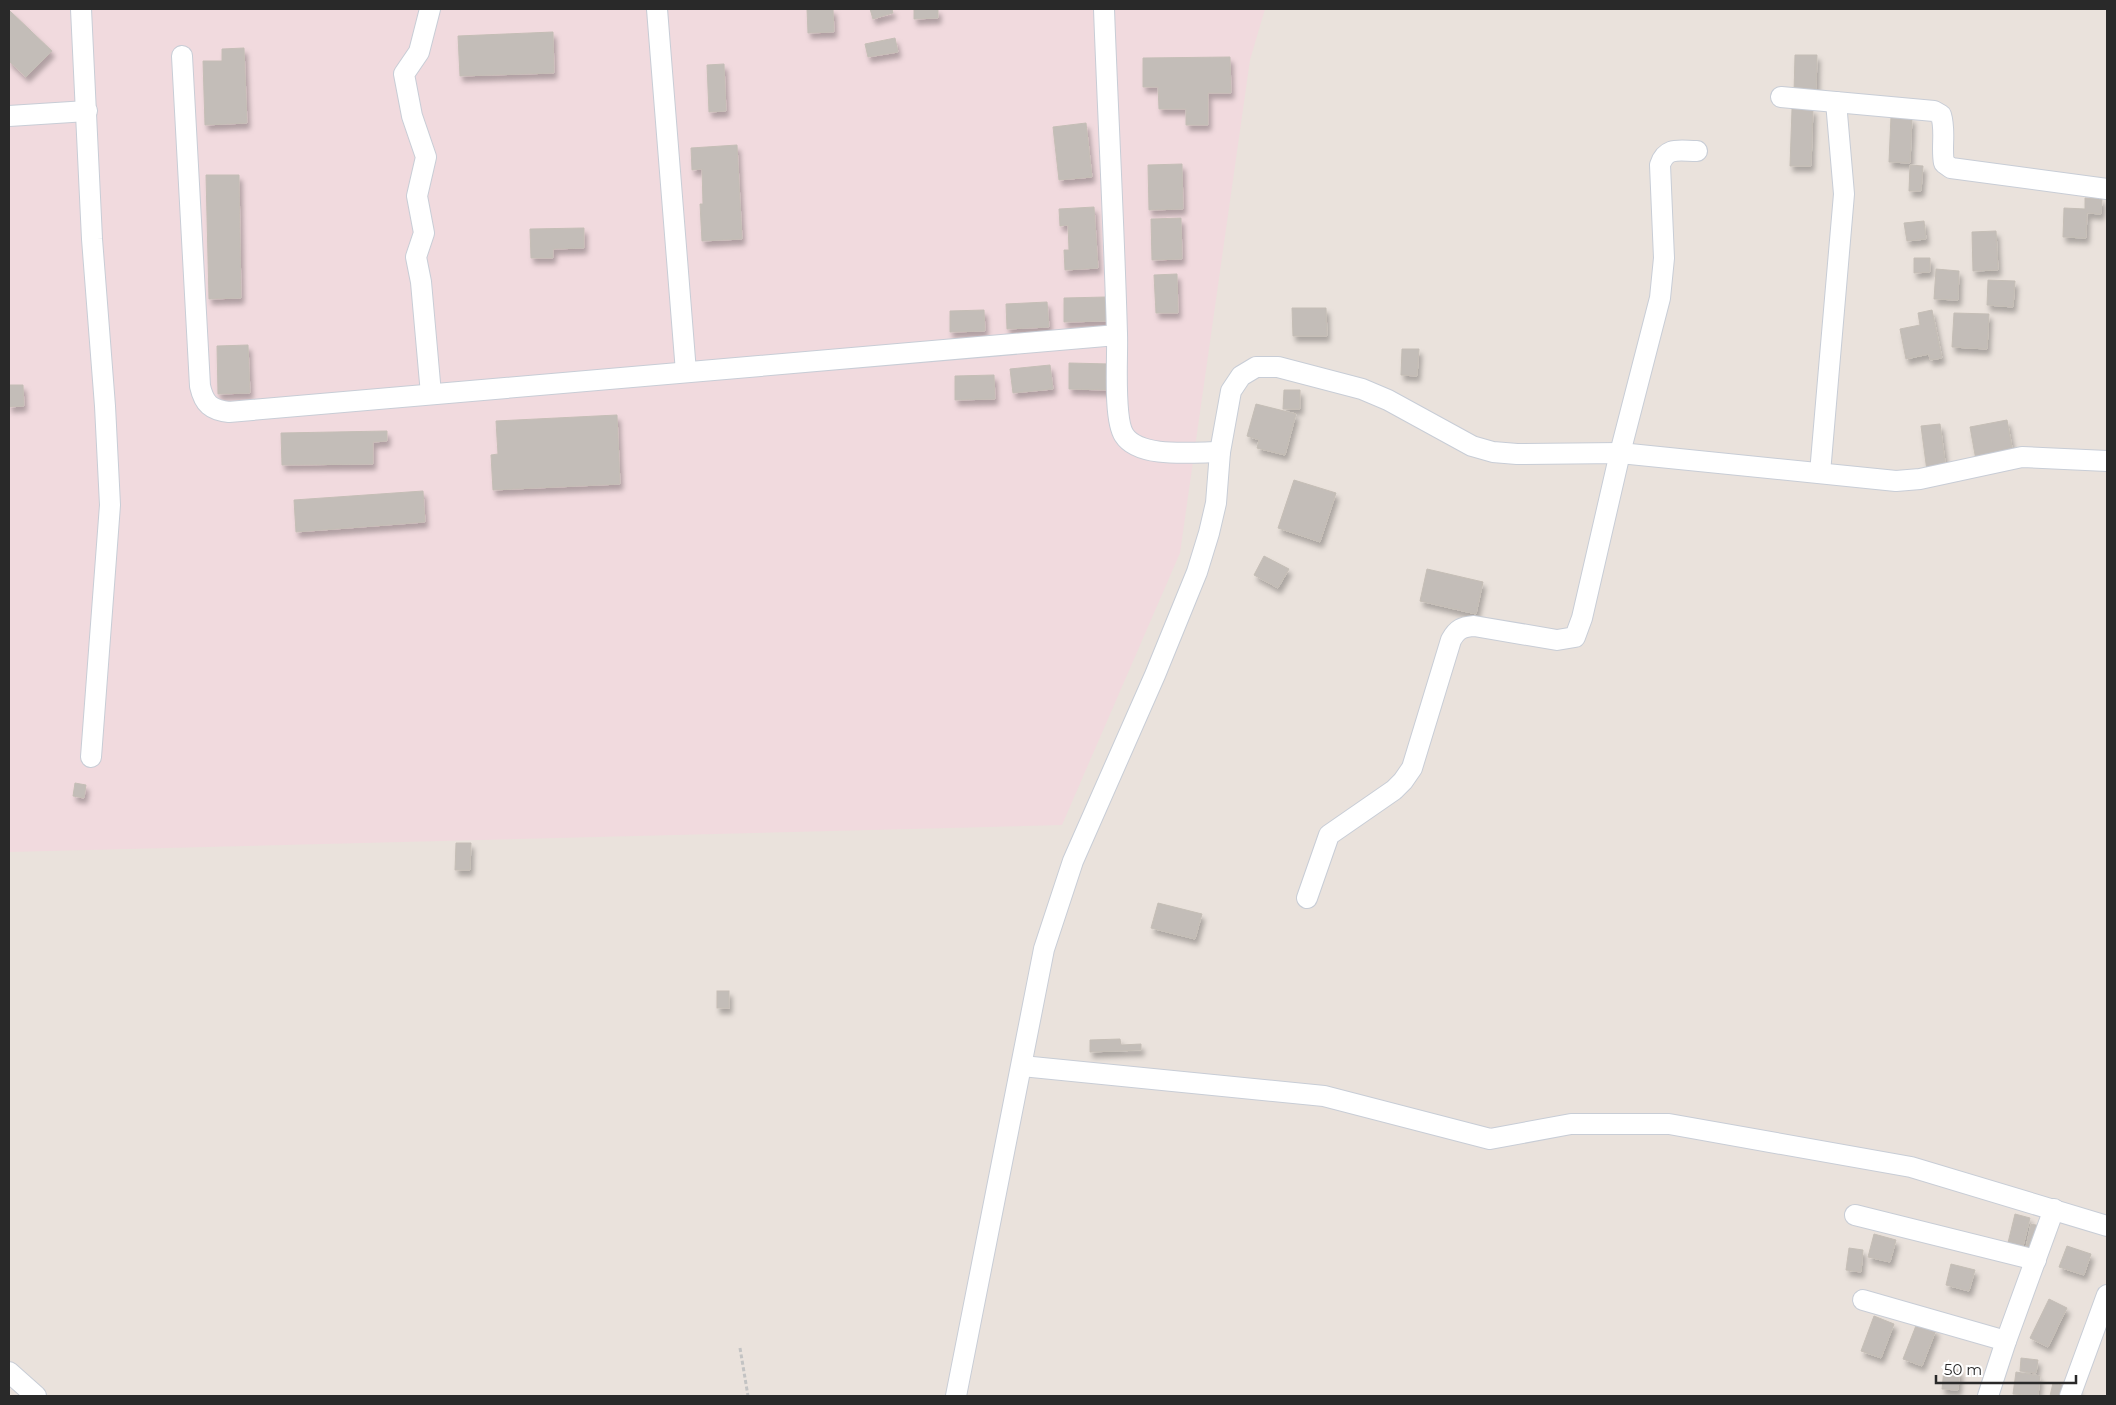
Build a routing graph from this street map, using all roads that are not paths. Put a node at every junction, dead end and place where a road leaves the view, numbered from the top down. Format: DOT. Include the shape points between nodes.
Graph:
graph roads {
  1 [pos="81,9"];
  2 [pos="430,9"];
  3 [pos="657,9"];
  4 [pos="1104,9"];
  5 [pos="182,56"];
  6 [pos="1782,97"];
  7 [pos="1836,102"];
  8 [pos="86,110"];
  9 [pos="9,116"];
  10 [pos="1697,151"];
  11 [pos="2107,189"];
  12 [pos="1117,335"];
  13 [pos="686,372"];
  14 [pos="431,394"];
  15 [pos="1220,452"];
  16 [pos="1620,453"];
  17 [pos="2107,461"];
  18 [pos="1820,474"];
  19 [pos="91,757"];
  20 [pos="1306,898"];
  21 [pos="1022,1066"];
  22 [pos="2054,1209"];
  23 [pos="1856,1215"];
  24 [pos="2107,1226"];
  25 [pos="2036,1260"];
  26 [pos="2107,1295"];
  27 [pos="1863,1300"];
  28 [pos="2006,1341"];
  29 [pos="9,1372"];
  30 [pos="36,1396"];
  31 [pos="956,1396"];
  32 [pos="1988,1396"];
  33 [pos="2070,1396"];
  1 -- 8 [label="street"];
  2 -- 14 [label="street" via="419,52 404,74 412,116 426,157 418,196 424,233 416,257 422,282"];
  3 -- 13 [label="street"];
  4 -- 12 [label="street"];
  5 -- 14 [label="street" via="200,386 208,406 229,412"];
  6 -- 7 [label="street"];
  7 -- 11 [label="street" via="1941,115 1942,154 1944,163 1951,168"];
  7 -- 18 [label="street" via="1844,194"];
  8 -- 9 [label="street"];
  8 -- 19 [label="street" via="110,504"];
  10 -- 16 [label="street" via="1669,151 1660,165 1664,258 1660,298"];
  12 -- 13 [label="street"];
  12 -- 15 [label="street" via="1118,416 1123,435 1135,447 1158,452"];
  13 -- 14 [label="street"];
  15 -- 16 [label="street" via="1231,391 1241,376 1256,368 1278,367 1362,389 1459,440 1486,450 1517,454"];
  15 -- 21 [label="street" via="1216,503 1197,572 1156,675 1073,861 1044,949"];
  16 -- 18 [label="street"];
  16 -- 20 [label="street" via="1575,638 1557,640 1474,626 1456,631 1412,768 1394,790 1329,835"];
  17 -- 18 [label="street" via="2022,457 1920,479 1896,481"];
  21 -- 22 [label="street" via="1324,1096 1490,1139 1571,1124 1669,1124 1911,1167"];
  21 -- 31 [label="street"];
  22 -- 24 [label="street"];
  22 -- 25 [label="street"];
  23 -- 25 [label="street"];
  25 -- 28 [label="street"];
  26 -- 33 [label="street"];
  27 -- 28 [label="street"];
  28 -- 32 [label="street"];
  29 -- 30 [label="street"];
}
